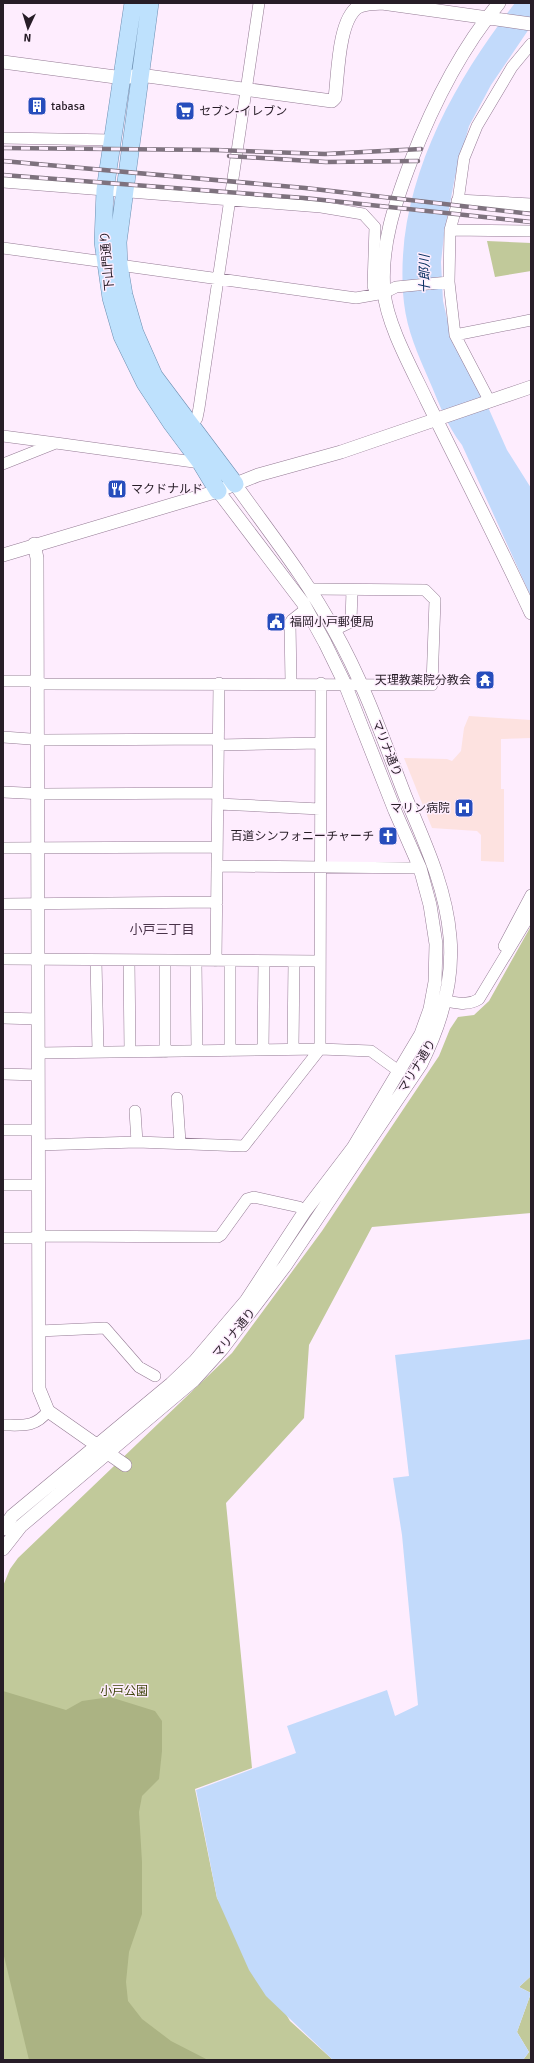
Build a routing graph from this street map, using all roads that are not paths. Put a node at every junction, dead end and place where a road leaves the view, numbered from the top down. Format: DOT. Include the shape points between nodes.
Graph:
graph roads {
  1 [pos="133,3"];
  2 [pos="150,3"];
  3 [pos="260,3"];
  4 [pos="499,3"];
  5 [pos="491,19"];
  6 [pos="531,24"];
  7 [pos="531,44"];
  8 [pos="3,62"];
  9 [pos="140,75"];
  10 [pos="123,78"];
  11 [pos="248,90"];
  12 [pos="3,138"];
  13 [pos="113,140"];
  14 [pos="3,182"];
  15 [pos="105,190"];
  16 [pos="124,192"];
  17 [pos="231,199"];
  18 [pos="458,201"];
  19 [pos="531,205"];
  20 [pos="450,230"];
  21 [pos="531,231"];
  22 [pos="3,248"];
  23 [pos="112,263"];
  24 [pos="220,279"];
  25 [pos="445,283"];
  26 [pos="385,291"];
  27 [pos="531,320"];
  28 [pos="455,335"];
  29 [pos="531,387"];
  30 [pos="489,400"];
  31 [pos="436,418"];
  32 [pos="192,426"];
  33 [pos="3,436"];
  34 [pos="56,443"];
  35 [pos="201,463"];
  36 [pos="3,464"];
  37 [pos="235,484"];
  38 [pos="218,491"];
  39 [pos="34,544"];
  40 [pos="3,555"];
  41 [pos="311,590"];
  42 [pos="352,590"];
  43 [pos="306,609"];
  44 [pos="531,613"];
  45 [pos="334,630"];
  46 [pos="3,681"];
  47 [pos="37,682"];
  48 [pos="219,683"];
  49 [pos="291,683"];
  50 [pos="321,683"];
  51 [pos="345,684"];
  52 [pos="361,685"];
  53 [pos="3,737"];
  54 [pos="37,738"];
  55 [pos="218,742"];
  56 [pos="320,744"];
  57 [pos="3,792"];
  58 [pos="218,793"];
  59 [pos="37,794"];
  60 [pos="218,804"];
  61 [pos="320,809"];
  62 [pos="217,847"];
  63 [pos="3,848"];
  64 [pos="38,848"];
  65 [pos="217,866"];
  66 [pos="320,866"];
  67 [pos="420,868"];
  68 [pos="531,895"];
  69 [pos="217,902"];
  70 [pos="3,904"];
  71 [pos="37,904"];
  72 [pos="531,913"];
  73 [pos="3,959"];
  74 [pos="38,959"];
  75 [pos="129,960"];
  76 [pos="96,961"];
  77 [pos="165,961"];
  78 [pos="196,961"];
  79 [pos="216,961"];
  80 [pos="230,961"];
  81 [pos="264,961"];
  82 [pos="294,961"];
  83 [pos="320,961"];
  84 [pos="493,975"];
  85 [pos="446,1000"];
  86 [pos="3,1018"];
  87 [pos="38,1019"];
  88 [pos="293,1049"];
  89 [pos="320,1049"];
  90 [pos="130,1050"];
  91 [pos="263,1050"];
  92 [pos="98,1051"];
  93 [pos="196,1051"];
  94 [pos="230,1051"];
  95 [pos="165,1052"];
  96 [pos="38,1053"];
  97 [pos="400,1072"];
  98 [pos="3,1074"];
  99 [pos="38,1075"];
  100 [pos="177,1098"];
  101 [pos="135,1111"];
  102 [pos="3,1130"];
  103 [pos="38,1130"];
  104 [pos="137,1142"];
  105 [pos="180,1142"];
  106 [pos="38,1145"];
  107 [pos="3,1185"];
  108 [pos="37,1186"];
  109 [pos="305,1211"];
  110 [pos="38,1237"];
  111 [pos="3,1238"];
  112 [pos="39,1331"];
  113 [pos="156,1376"];
  114 [pos="48,1411"];
  115 [pos="3,1425"];
  116 [pos="96,1446"];
  117 [pos="107,1453"];
  118 [pos="125,1464"];
  119 [pos="3,1529"];
  120 [pos="3,1549"];
  1 -- 10 [label="main road, 下山門通り"];
  2 -- 9 [label="main road, 下山門通り"];
  3 -- 11 [label="street"];
  4 -- 5 [label="street"];
  5 -- 6 [label="street"];
  5 -- 11 [label="street" via="382,4 364,4 353,11 343,30 335,98 332,101"];
  5 -- 26 [label="street" via="453,68 435,102 401,186 390,221 385,256"];
  7 -- 18 [label="street" via="512,67 477,126 464,158"];
  8 -- 10 [label="street"];
  9 -- 10 [label="street"];
  9 -- 11 [label="street"];
  9 -- 16 [label="main road, 下山門通り"];
  10 -- 13 [label="main road, 下山門通り"];
  11 -- 17 [label="street"];
  12 -- 13 [label="street"];
  13 -- 15 [label="main road, 下山門通り"];
  14 -- 15 [label="street"];
  15 -- 16 [label="street"];
  15 -- 23 [label="main road, 下山門通り" via="103,242"];
  16 -- 17 [label="street"];
  16 -- 23 [label="main road, 下山門通り" via="118,242"];
  17 -- 24 [label="street"];
  17 -- 26 [label="street" via="321,207 363,214 375,227 373,286"];
  18 -- 19 [label="street"];
  18 -- 20 [label="street"];
  20 -- 21 [label="street"];
  20 -- 25 [label="street"];
  22 -- 23 [label="street"];
  23 -- 24 [label="street"];
  23 -- 32 [label="main road, 下山門通り" via="135,333 154,376"];
  23 -- 35 [label="main road, 下山門通り" via="111,298 122,336 145,382"];
  24 -- 26 [label="street" via="356,298"];
  24 -- 32 [label="street" via="198,418"];
  25 -- 26 [label="street"];
  25 -- 28 [label="street"];
  26 -- 31 [label="street" via="392,323"];
  27 -- 28 [label="street"];
  28 -- 30 [label="street"];
  29 -- 30 [label="street"];
  30 -- 31 [label="street"];
  31 -- 37 [label="street" via="341,452"];
  31 -- 44 [label="street"];
  32 -- 37 [label="main road, 下山門通り"];
  33 -- 34 [label="street"];
  34 -- 35 [label="street"];
  34 -- 36 [label="street"];
  35 -- 38 [label="main road, 下山門通り"];
  37 -- 38 [label="street"];
  37 -- 41 [label="street, マリナ通り"];
  38 -- 39 [label="street"];
  38 -- 43 [label="street, マリナ通り"];
  39 -- 40 [label="street"];
  39 -- 47 [label="street" via="37,558"];
  41 -- 42 [label="street"];
  41 -- 45 [label="street, マリナ通り"];
  42 -- 45 [label="street" via="351,622"];
  42 -- 52 [label="street" via="425,590 435,600 432,685"];
  43 -- 49 [label="street" via="290,623"];
  43 -- 51 [label="street, マリナ通り"];
  45 -- 52 [label="street, マリナ通り"];
  46 -- 47 [label="street"];
  47 -- 48 [label="street"];
  47 -- 54 [label="street"];
  48 -- 49 [label="street"];
  48 -- 55 [label="street"];
  49 -- 50 [label="street"];
  50 -- 51 [label="street"];
  50 -- 56 [label="street"];
  51 -- 52 [label="street"];
  51 -- 67 [label="street, マリナ通り"];
  52 -- 85 [label="street, マリナ通り" via="431,858 447,909 451,966"];
  53 -- 54 [label="street"];
  54 -- 55 [label="street"];
  54 -- 59 [label="street"];
  55 -- 56 [label="street"];
  55 -- 58 [label="street"];
  56 -- 61 [label="street"];
  57 -- 59 [label="street"];
  58 -- 59 [label="street"];
  58 -- 60 [label="street"];
  59 -- 64 [label="street"];
  60 -- 61 [label="street"];
  60 -- 62 [label="street"];
  61 -- 66 [label="street"];
  62 -- 64 [label="street"];
  62 -- 65 [label="street"];
  63 -- 64 [label="street"];
  64 -- 71 [label="street"];
  65 -- 66 [label="street"];
  65 -- 69 [label="street"];
  66 -- 67 [label="street"];
  66 -- 83 [label="street"];
  67 -- 97 [label="street, マリナ通り" via="430,905 436,944 435,982 430,1009 421,1034"];
  68 -- 84 [label="street" via="500,954"];
  69 -- 71 [label="street"];
  69 -- 79 [label="street"];
  70 -- 71 [label="street"];
  71 -- 74 [label="street"];
  72 -- 84 [label="street"];
  73 -- 74 [label="street"];
  74 -- 76 [label="street"];
  74 -- 87 [label="street"];
  75 -- 76 [label="street"];
  75 -- 77 [label="street"];
  75 -- 90 [label="street"];
  76 -- 92 [label="street"];
  77 -- 78 [label="street"];
  77 -- 95 [label="street"];
  78 -- 79 [label="street"];
  78 -- 93 [label="street"];
  79 -- 80 [label="street"];
  80 -- 81 [label="street"];
  80 -- 94 [label="street"];
  81 -- 82 [label="street"];
  81 -- 91 [label="street"];
  82 -- 83 [label="street"];
  82 -- 88 [label="street"];
  83 -- 89 [label="street"];
  84 -- 85 [label="street" via="479,999 472,1003 463,1004"];
  85 -- 117 [label="street, マリナ通り" via="435,1035 421,1064 285,1266 238,1331 194,1380"];
  86 -- 87 [label="street"];
  87 -- 96 [label="street"];
  88 -- 89 [label="street"];
  88 -- 91 [label="street"];
  89 -- 97 [label="street" via="371,1051"];
  89 -- 105 [label="street" via="244,1146"];
  90 -- 92 [label="street"];
  90 -- 95 [label="street"];
  91 -- 94 [label="street"];
  92 -- 96 [label="street"];
  93 -- 94 [label="street"];
  93 -- 95 [label="street"];
  96 -- 99 [label="street"];
  97 -- 109 [label="street, マリナ通り" via="352,1148"];
  98 -- 99 [label="street"];
  99 -- 103 [label="street"];
  100 -- 105 [label="street"];
  101 -- 104 [label="street"];
  102 -- 103 [label="street"];
  103 -- 106 [label="street"];
  104 -- 105 [label="street"];
  104 -- 106 [label="street"];
  106 -- 108 [label="street"];
  107 -- 108 [label="street"];
  108 -- 110 [label="street"];
  109 -- 110 [label="street" via="299,1207 254,1197 247,1199 218,1237"];
  109 -- 116 [label="street, マリナ通り" via="246,1301 195,1361"];
  110 -- 111 [label="street"];
  110 -- 112 [label="street"];
  112 -- 113 [label="street" via="104,1328 139,1367"];
  112 -- 114 [label="street" via="39,1389"];
  114 -- 115 [label="street" via="41,1420 26,1425"];
  114 -- 116 [label="street"];
  116 -- 117 [label="street"];
  116 -- 119 [label="street, マリナ通り" via="12,1516"];
  117 -- 118 [label="street"];
  117 -- 120 [label="street, マリナ通り" via="21,1526"];
}
